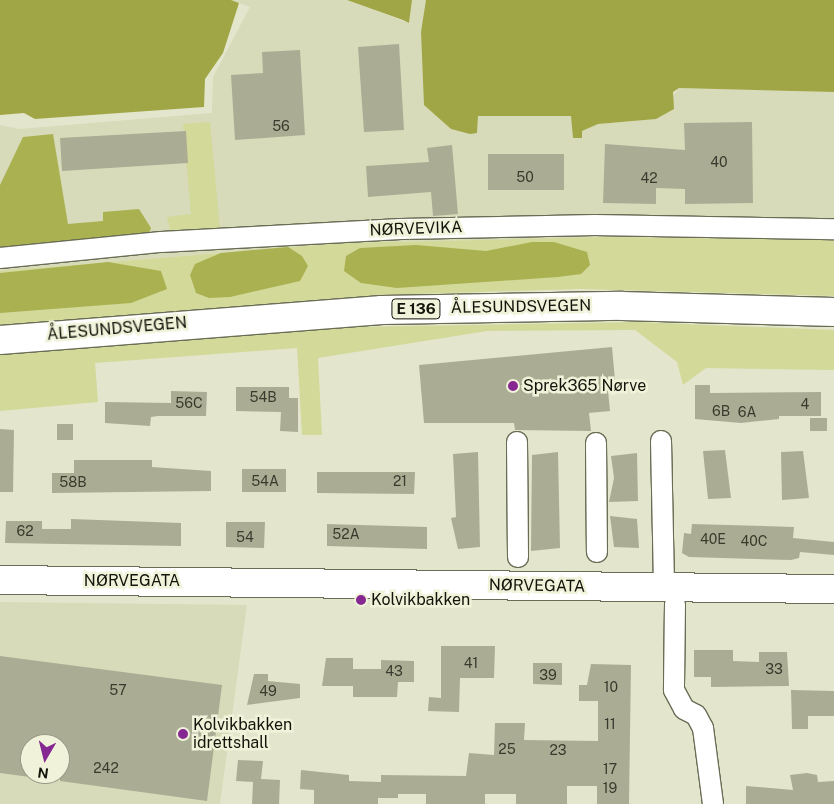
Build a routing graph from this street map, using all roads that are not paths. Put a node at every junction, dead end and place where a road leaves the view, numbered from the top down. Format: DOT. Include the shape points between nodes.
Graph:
graph roads {
  1 [pos="834,229"];
  2 [pos="0,258"];
  3 [pos="834,312"];
  4 [pos="0,340"];
  5 [pos="661,441"];
  6 [pos="517,442"];
  7 [pos="596,443"];
  8 [pos="597,552"];
  9 [pos="518,558"];
  10 [pos="0,580"];
  11 [pos="834,589"];
  12 [pos="669,595"];
  13 [pos="713,804"];
  1 -- 2 [label="street, NØRVEVIKA" via="595,225 401,229 161,242"];
  3 -- 4 [label="main road, ÅLESUNDSVEGEN / E 136" via="622,306 382,310"];
  5 -- 12 [label="street"];
  6 -- 9 [label="street"];
  7 -- 8 [label="street"];
  10 -- 12 [label="main road, NØRVEGATA"];
  11 -- 12 [label="main road, NØRVEGATA"];
  12 -- 13 [label="street" via="674,690 684,709 696,715 702,728"];
}
